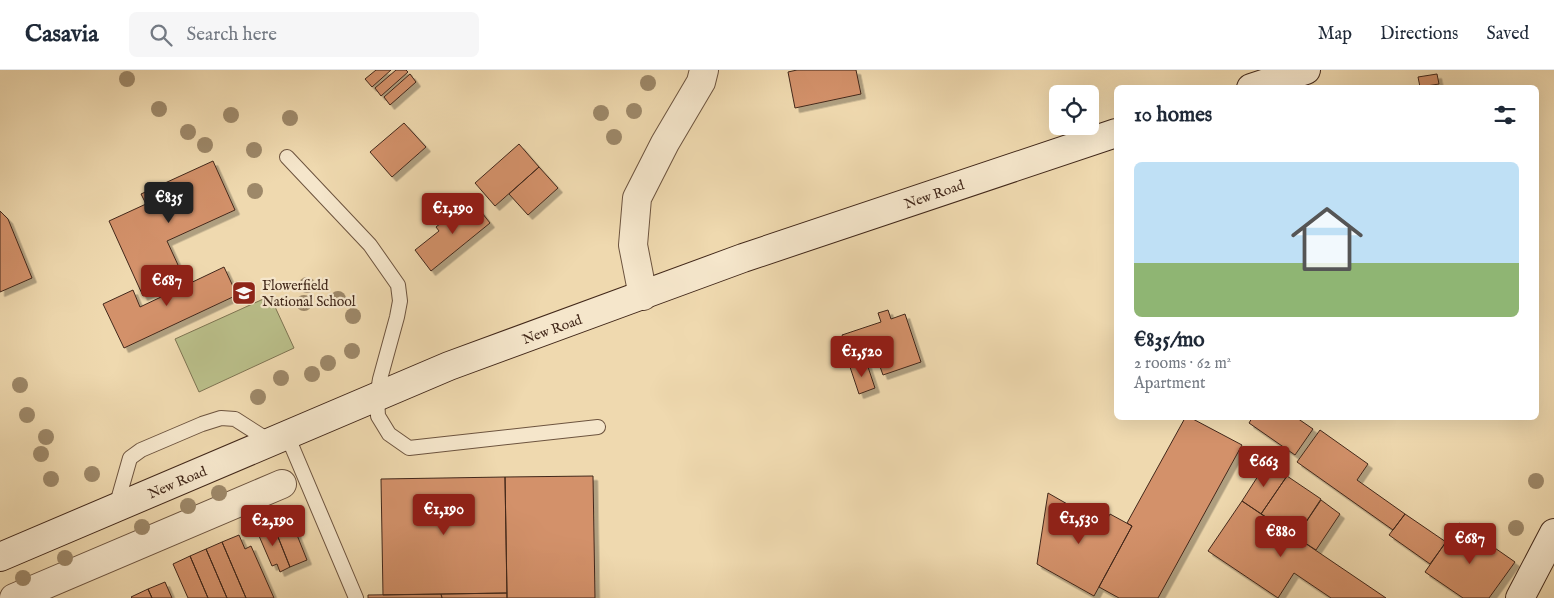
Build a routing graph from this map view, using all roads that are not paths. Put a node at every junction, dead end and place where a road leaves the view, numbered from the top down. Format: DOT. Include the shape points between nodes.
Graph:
graph roads {
  1 [pos="704,70"];
  2 [pos="1306,70"];
  3 [pos="1260,85"];
  4 [pos="1114,134"];
  5 [pos="287,157"];
  6 [pos="643,296"];
  7 [pos="377,397"];
  8 [pos="598,426"];
  9 [pos="279,438"];
  10 [pos="282,484"];
  11 [pos="116,507"];
  12 [pos="1554,533"];
  13 [pos="0,557"];
  14 [pos="14,598"];
  15 [pos="356,598"];
  16 [pos="1520,598"];
  1 -- 6 [label="main road" via="637,198 633,245"];
  2 -- 3 [label="main road"];
  4 -- 6 [label="main road, New Road" via="743,258"];
  5 -- 7 [label="lane" via="370,244 398,285 397,317"];
  6 -- 7 [label="main road, New Road" via="449,366"];
  7 -- 8 [label="lane" via="378,416 388,434 409,448"];
  7 -- 9 [label="main road, New Road"];
  9 -- 11 [label="main road, New Road"];
  9 -- 11 [label="lane" via="235,419 221,418 202,424 141,450 130,458"];
  9 -- 15 [label="lane"];
  10 -- 14 [label="main road"];
  11 -- 13 [label="main road, New Road"];
  12 -- 16 [label="main road"];
}
